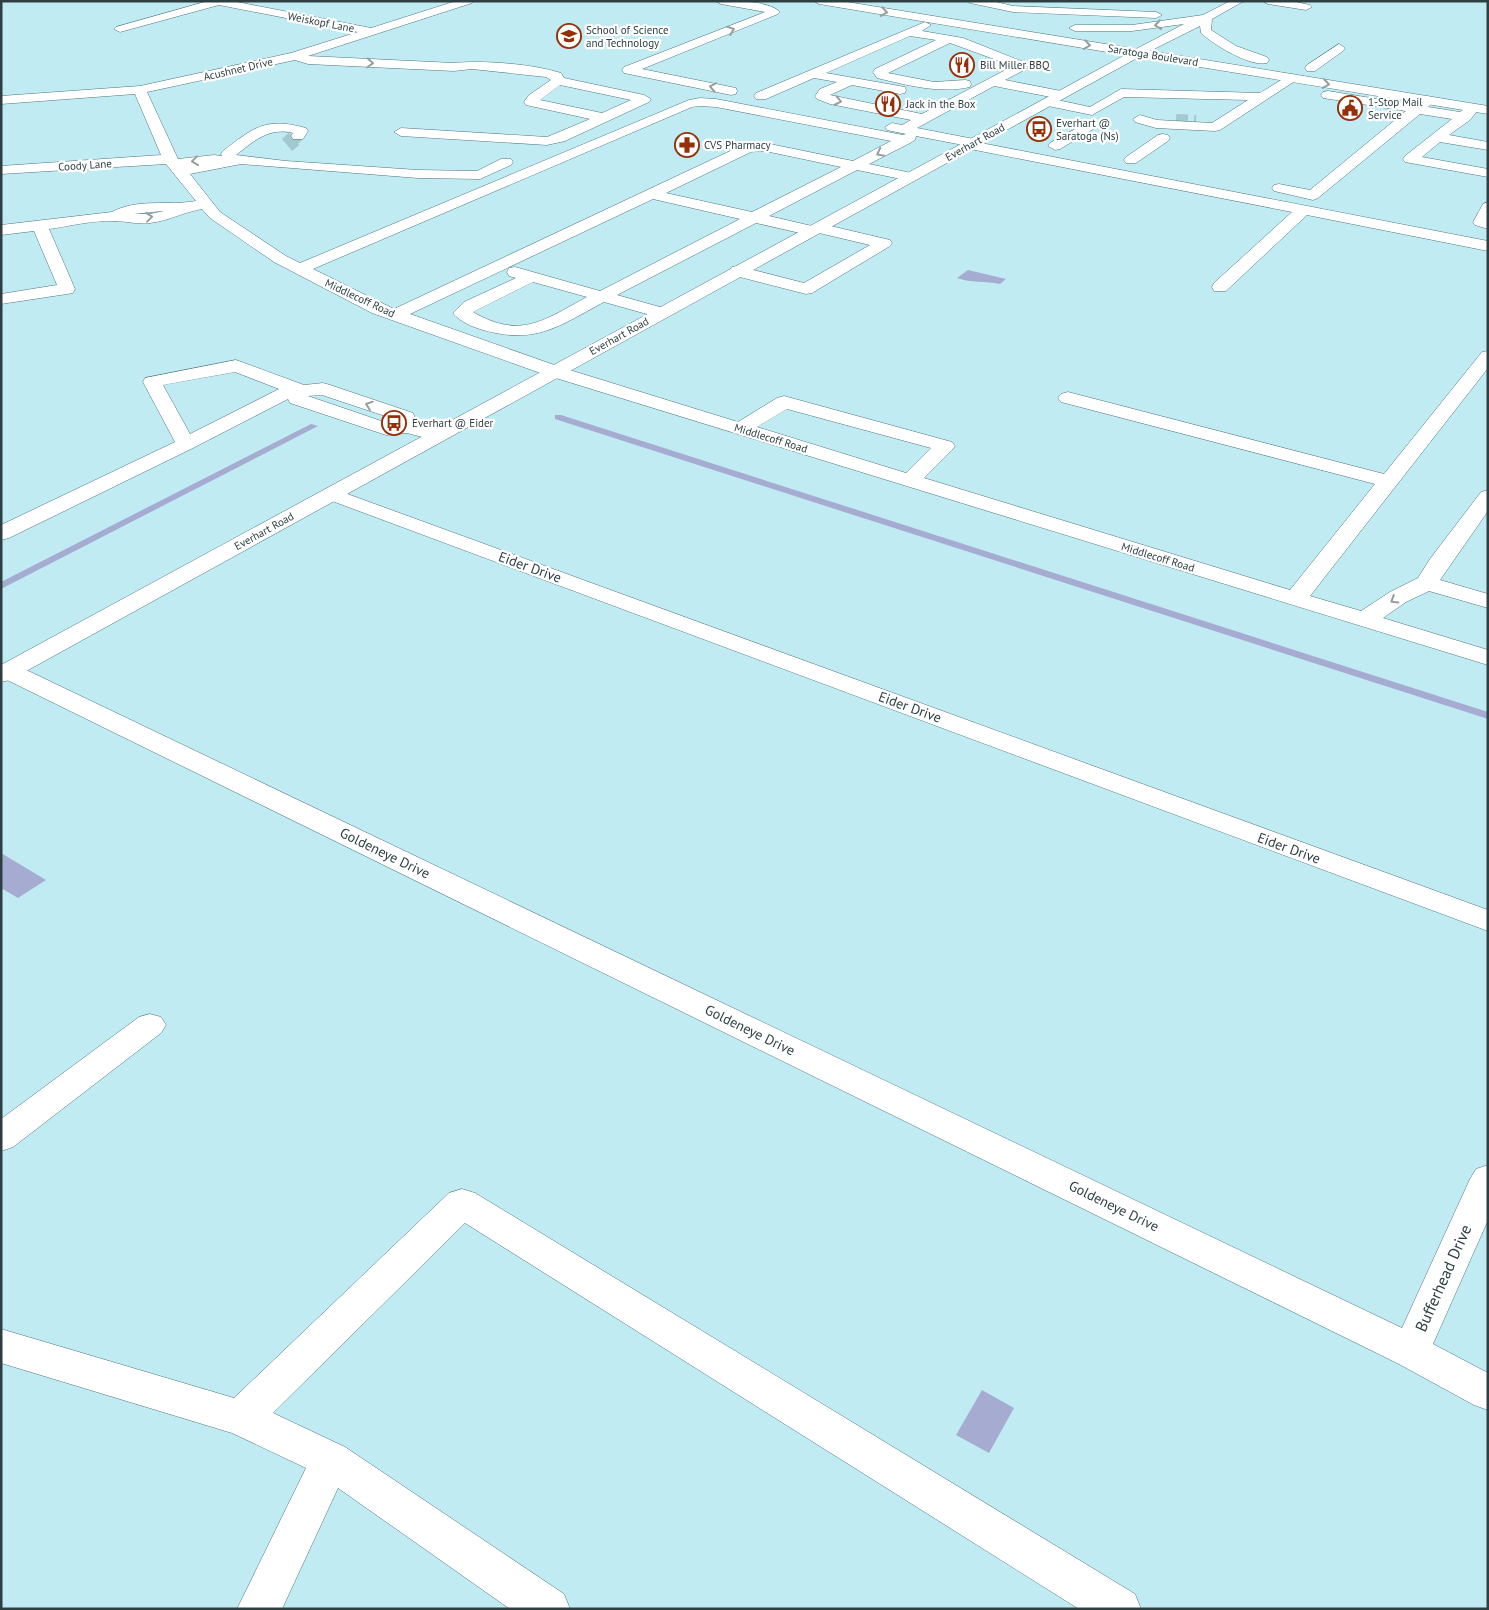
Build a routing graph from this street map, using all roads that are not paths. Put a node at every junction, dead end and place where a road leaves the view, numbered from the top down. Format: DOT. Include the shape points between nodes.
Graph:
graph roads {
  1 [pos="468,1"];
  2 [pos="721,1"];
  3 [pos="819,1"];
  4 [pos="892,1"];
  5 [pos="974,1"];
  6 [pos="1239,1"];
  7 [pos="1268,1"];
  8 [pos="216,2"];
  9 [pos="782,5"];
  10 [pos="1306,7"];
  11 [pos="769,9"];
  12 [pos="1156,14"];
  13 [pos="1206,18"];
  14 [pos="936,20"];
  15 [pos="1017,21"];
  16 [pos="120,29"];
  17 [pos="371,31"];
  18 [pos="909,32"];
  19 [pos="1038,37"];
  20 [pos="949,39"];
  21 [pos="1158,43"];
  22 [pos="935,46"];
  23 [pos="1174,46"];
  24 [pos="1339,48"];
  25 [pos="360,50"];
  26 [pos="1208,51"];
  27 [pos="1137,53"];
  28 [pos="459,54"];
  29 [pos="1072,54"];
  30 [pos="295,56"];
  31 [pos="1007,58"];
  32 [pos="321,61"];
  33 [pos="840,62"];
  34 [pos="472,66"];
  35 [pos="883,69"];
  36 [pos="1080,70"];
  37 [pos="1164,70"];
  38 [pos="1244,70"];
  39 [pos="1330,71"];
  40 [pos="813,74"];
  41 [pos="1120,77"];
  42 [pos="1291,78"];
  43 [pos="558,81"];
  44 [pos="850,81"];
  45 [pos="988,85"];
  46 [pos="140,90"];
  47 [pos="752,95"];
  48 [pos="1328,95"];
  49 [pos="1058,96"];
  50 [pos="1263,97"];
  51 [pos="1,100"];
  52 [pos="779,100"];
  53 [pos="1428,100"];
  54 [pos="958,101"];
  55 [pos="816,108"];
  56 [pos="1416,110"];
  57 [pos="1476,111"];
  58 [pos="1111,115"];
  59 [pos="604,118"];
  60 [pos="925,118"];
  61 [pos="1091,118"];
  62 [pos="1176,120"];
  63 [pos="1196,121"];
  64 [pos="1224,122"];
  65 [pos="401,132"];
  66 [pos="865,132"];
  67 [pos="905,134"];
  68 [pos="991,134"];
  69 [pos="298,136"];
  70 [pos="1008,137"];
  71 [pos="1438,137"];
  72 [pos="1163,138"];
  73 [pos="848,140"];
  74 [pos="526,141"];
  75 [pos="972,144"];
  76 [pos="1486,146"];
  77 [pos="831,149"];
  78 [pos="1074,149"];
  79 [pos="279,151"];
  80 [pos="814,157"];
  81 [pos="231,160"];
  82 [pos="264,162"];
  83 [pos="1467,162"];
  84 [pos="1150,164"];
  85 [pos="174,165"];
  86 [pos="855,166"];
  87 [pos="1,170"];
  88 [pos="1488,173"];
  89 [pos="911,177"];
  90 [pos="1265,186"];
  91 [pos="652,194"];
  92 [pos="206,204"];
  93 [pos="1488,207"];
  94 [pos="1304,210"];
  95 [pos="755,217"];
  96 [pos="1488,224"];
  97 [pos="40,226"];
  98 [pos="816,229"];
  99 [pos="1,230"];
  100 [pos="1488,246"];
  101 [pos="496,267"];
  102 [pos="299,269"];
  103 [pos="738,271"];
  104 [pos="531,277"];
  105 [pos="1220,286"];
  106 [pos="600,296"];
  107 [pos="1,299"];
  108 [pos="661,313"];
  109 [pos="395,315"];
  110 [pos="1488,356"];
  111 [pos="553,372"];
  112 [pos="298,390"];
  113 [pos="1068,398"];
  114 [pos="740,429"];
  115 [pos="437,435"];
  116 [pos="186,444"];
  117 [pos="909,481"];
  118 [pos="1388,481"];
  119 [pos="331,494"];
  120 [pos="1488,496"];
  121 [pos="1,533"];
  122 [pos="1427,583"];
  123 [pos="1295,599"];
  124 [pos="1488,602"];
  125 [pos="1364,620"];
  126 [pos="1488,658"];
  127 [pos="5,673"];
  128 [pos="1488,921"];
  129 [pos="150,1025"];
  130 [pos="1,1138"];
  131 [pos="1488,1179"];
  132 [pos="1,1346"];
  133 [pos="1411,1350"];
  134 [pos="1488,1394"];
  135 [pos="242,1418"];
  136 [pos="331,1460"];
  137 [pos="259,1609"];
  138 [pos="548,1609"];
  139 [pos="1119,1609"];
  1 -- 17 [label="street, Acushnet Drive"];
  2 -- 11 [label="street"];
  3 -- 14 [label="street, Saratoga Boulevard, one-way"];
  4 -- 15 [label="street"];
  5 -- 12 [label="street" via="1013,9"];
  6 -- 13 [label="street, Everhart Road"];
  7 -- 10 [label="street"];
  8 -- 16 [label="street"];
  8 -- 17 [label="street, Weiskopf Lane"];
  9 -- 11 [label="street"];
  47 -- 11 [label="street, one-way" via="628,70 770,15 774,12"];
  13 -- 21 [label="street, Everhart Road"];
  13 -- 21 [label="street, Saratoga Boulevard, one-way" via="1132,28 1065,28"];
  13 -- 26 [label="street, Saratoga Boulevard" via="1205,31 1215,40 1268,61"];
  14 -- 18 [label="street"];
  14 -- 19 [label="street, Saratoga Boulevard"];
  17 -- 30 [label="street, Acushnet Drive"];
  18 -- 20 [label="street"];
  18 -- 33 [label="street"];
  19 -- 27 [label="street, Saratoga Boulevard, one-way"];
  19 -- 29 [label="street"];
  20 -- 22 [label="street"];
  20 -- 31 [label="street"];
  21 -- 23 [label="street, Saratoga Boulevard"];
  21 -- 27 [label="street, Everhart Road"];
  22 -- 31 [label="street"];
  22 -- 35 [label="street"];
  24 -- 39 [label="street" via="1306,67"];
  25 -- 32 [label="street"];
  27 -- 38 [label="street, Saratoga Boulevard"];
  27 -- 49 [label="street, Everhart Road"];
  28 -- 34 [label="street" via="465,56"];
  30 -- 32 [label="street"];
  30 -- 46 [label="street, Acushnet Drive"];
  31 -- 45 [label="street" via="1022,66"];
  32 -- 34 [label="street, one-way"];
  33 -- 35 [label="street"];
  33 -- 40 [label="street"];
  34 -- 43 [label="street" via="548,73 557,76"];
  35 -- 45 [label="street"];
  36 -- 49 [label="street" via="1076,80"];
  37 -- 38 [label="street"];
  38 -- 42 [label="street, Saratoga Boulevard"];
  40 -- 44 [label="street"];
  40 -- 47 [label="street"];
  41 -- 49 [label="street" via="1095,82"];
  42 -- 50 [label="street"];
  42 -- 53 [label="street, Saratoga Boulevard, one-way"];
  43 -- 59 [label="street" via="531,102"];
  43 -- 59 [label="street" via="644,99"];
  44 -- 54 [label="street"];
  44 -- 60 [label="street, one-way" via="822,96"];
  45 -- 49 [label="street"];
  45 -- 54 [label="street"];
  46 -- 51 [label="street, Acushnet Drive"];
  46 -- 85 [label="street, Middlecoff Road"];
  47 -- 52 [label="street"];
  48 -- 56 [label="street"];
  49 -- 61 [label="street"];
  49 -- 68 [label="street, Everhart Road"];
  50 -- 61 [label="street" via="1121,93"];
  50 -- 64 [label="street"];
  53 -- 56 [label="street"];
  53 -- 57 [label="street, Saratoga Boulevard"];
  54 -- 60 [label="street"];
  55 -- 67 [label="street"];
  56 -- 57 [label="street"];
  56 -- 90 [label="street" via="1313,195"];
  57 -- 71 [label="street"];
  58 -- 61 [label="street"];
  59 -- 74 [label="street" via="560,138"];
  60 -- 67 [label="street"];
  61 -- 78 [label="street" via="1050,145"];
  62 -- 64 [label="street" via="1136,119 1156,124 1205,126"];
  63 -- 64 [label="street"];
  65 -- 74 [label="street"];
  66 -- 67 [label="street"];
  66 -- 73 [label="street"];
  66 -- 102 [label="street" via="716,102 689,104"];
  67 -- 75 [label="street" via="920,132"];
  67 -- 86 [label="street, one-way"];
  68 -- 70 [label="street"];
  68 -- 75 [label="street, Everhart Road"];
  69 -- 81 [label="street" via="301,131 291,128 262,129 228,154"];
  71 -- 76 [label="street"];
  71 -- 88 [label="street" via="1410,159"];
  72 -- 84 [label="street" via="1126,159"];
  74 -- 82 [label="street, Coody Lane" via="507,162 480,175 418,174"];
  75 -- 89 [label="street, Everhart Road"];
  75 -- 94 [label="street"];
  76 -- 83 [label="street"];
  77 -- 80 [label="street"];
  79 -- 82 [label="street"];
  80 -- 86 [label="street"];
  80 -- 91 [label="street" via="755,146"];
  81 -- 82 [label="street, Coody Lane"];
  81 -- 85 [label="street, Coody Lane" via="214,158"];
  85 -- 87 [label="street, Coody Lane"];
  85 -- 92 [label="street, Middlecoff Road"];
  86 -- 89 [label="street"];
  86 -- 95 [label="street"];
  89 -- 98 [label="street, Everhart Road"];
  91 -- 95 [label="street"];
  91 -- 101 [label="street"];
  92 -- 97 [label="street" via="182,208 162,206"];
  92 -- 102 [label="street, Middlecoff Road" via="214,215"];
  93 -- 96 [label="street" via="1481,222"];
  94 -- 100 [label="street"];
  94 -- 105 [label="street"];
  95 -- 98 [label="street"];
  95 -- 106 [label="street"];
  97 -- 99 [label="street"];
  97 -- 107 [label="street" via="67,289"];
  98 -- 103 [label="street, Everhart Road"];
  98 -- 103 [label="street" via="884,243 806,289"];
  101 -- 104 [label="street"];
  101 -- 109 [label="street"];
  102 -- 109 [label="street, Middlecoff Road"];
  103 -- 108 [label="street, Everhart Road"];
  104 -- 106 [label="street"];
  104 -- 106 [label="street" via="462,312 469,318 523,332 541,328"];
  106 -- 108 [label="street"];
  108 -- 111 [label="street, Everhart Road"];
  109 -- 111 [label="street, Middlecoff Road"];
  110 -- 118 [label="street"];
  111 -- 114 [label="street, Middlecoff Road"];
  111 -- 115 [label="street, Everhart Road"];
  112 -- 115 [label="street" via="323,389 406,417 407,427"];
  112 -- 116 [label="street"];
  112 -- 116 [label="street" via="236,366 152,382"];
  113 -- 118 [label="street"];
  114 -- 117 [label="street, Middlecoff Road"];
  114 -- 117 [label="street" via="784,402 945,446"];
  115 -- 119 [label="street, Everhart Road"];
  116 -- 121 [label="street"];
  117 -- 123 [label="street, Middlecoff Road"];
  118 -- 123 [label="street"];
  119 -- 127 [label="street, Everhart Road"];
  119 -- 128 [label="street, Eider Drive"];
  120 -- 122 [label="street"];
  122 -- 124 [label="street"];
  122 -- 125 [label="street, one-way" via="1398,597"];
  123 -- 125 [label="street, Middlecoff Road"];
  125 -- 126 [label="street, Middlecoff Road"];
  127 -- 133 [label="street, Goldeneye Drive"];
  129 -- 130 [label="street"];
  131 -- 133 [label="street, Bufferhead Drive"];
  132 -- 135 [label="street"];
  133 -- 134 [label="street, Goldeneye Drive"];
  135 -- 136 [label="street"];
  135 -- 139 [label="street" via="462,1203"];
  136 -- 137 [label="street"];
  136 -- 138 [label="street"];
}
